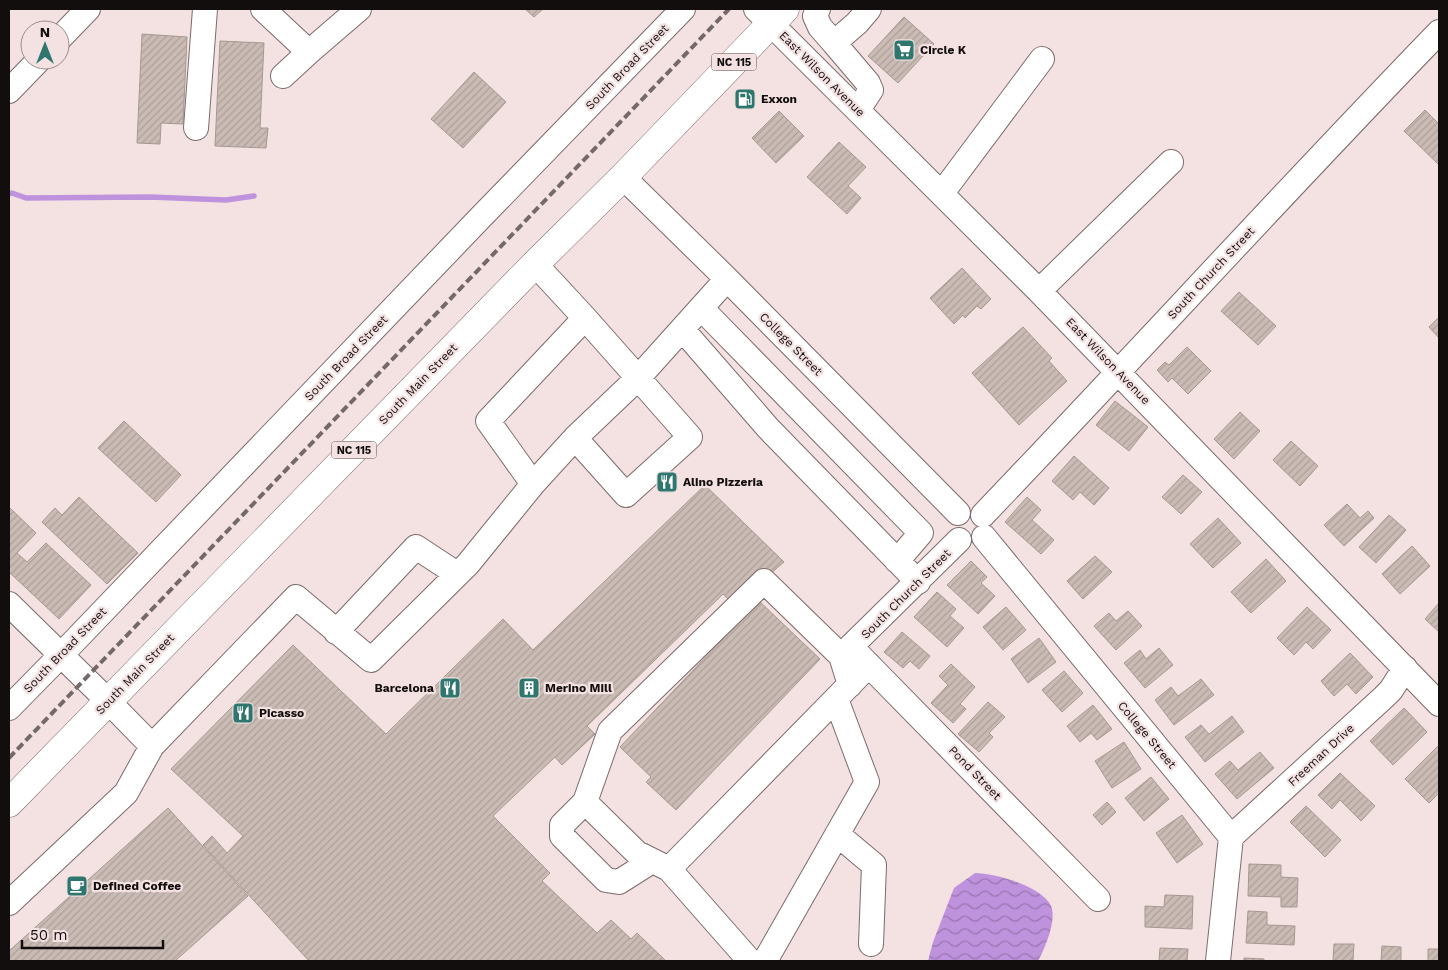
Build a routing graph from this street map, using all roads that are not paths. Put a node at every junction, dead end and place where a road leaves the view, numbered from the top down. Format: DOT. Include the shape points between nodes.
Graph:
graph roads {
  1 [pos="88,9"];
  2 [pos="205,9"];
  3 [pos="263,9"];
  4 [pos="359,9"];
  5 [pos="684,9"];
  6 [pos="818,9"];
  7 [pos="869,9"];
  8 [pos="771,14"];
  9 [pos="70,28"];
  10 [pos="1439,32"];
  11 [pos="834,44"];
  12 [pos="309,52"];
  13 [pos="1042,60"];
  14 [pos="29,70"];
  15 [pos="283,76"];
  16 [pos="9,91"];
  17 [pos="858,110"];
  18 [pos="196,128"];
  19 [pos="1171,162"];
  20 [pos="623,177"];
  21 [pos="942,193"];
  22 [pos="536,264"];
  23 [pos="727,279"];
  24 [pos="1039,290"];
  25 [pos="701,308"];
  26 [pos="585,318"];
  27 [pos="682,329"];
  28 [pos="1119,372"];
  29 [pos="638,378"];
  30 [pos="575,438"];
  31 [pos="533,484"];
  32 [pos="958,514"];
  33 [pos="983,526"];
  34 [pos="960,540"];
  35 [pos="897,560"];
  36 [pos="457,574"];
  37 [pos="918,582"];
  38 [pos="9,604"];
  39 [pos="336,632"];
  40 [pos="846,651"];
  41 [pos="61,655"];
  42 [pos="869,665"];
  43 [pos="1405,668"];
  44 [pos="843,692"];
  45 [pos="108,701"];
  46 [pos="1439,704"];
  47 [pos="9,708"];
  48 [pos="152,746"];
  49 [pos="585,802"];
  50 [pos="9,803"];
  51 [pos="837,834"];
  52 [pos="1231,838"];
  53 [pos="661,865"];
  54 [pos="1098,899"];
  55 [pos="9,904"];
  56 [pos="871,944"];
  57 [pos="750,961"];
  58 [pos="765,961"];
  59 [pos="1218,961"];
  1 -- 9 [label="street"];
  2 -- 18 [label="street"];
  3 -- 12 [label="street"];
  4 -- 12 [label="street"];
  5 -- 41 [label="street, South Broad Street"];
  6 -- 11 [label="street" via="815,16 820,27"];
  7 -- 11 [label="street"];
  8 -- 17 [label="street, East Wilson Avenue"];
  8 -- 20 [label="main road, South Main Street / NC 115"];
  10 -- 28 [label="street, South Church Street"];
  11 -- 17 [label="street" via="871,90"];
  12 -- 15 [label="street"];
  13 -- 21 [label="street"];
  14 -- 16 [label="street"];
  17 -- 21 [label="street, East Wilson Avenue"];
  19 -- 24 [label="street"];
  20 -- 22 [label="main road, South Main Street / NC 115"];
  20 -- 23 [label="street, College Street"];
  21 -- 24 [label="street, East Wilson Avenue"];
  22 -- 26 [label="street"];
  22 -- 45 [label="main road, South Main Street / NC 115"];
  23 -- 25 [label="street"];
  23 -- 32 [label="street, College Street"];
  24 -- 28 [label="street, East Wilson Avenue"];
  25 -- 27 [label="street"];
  25 -- 35 [label="street" via="921,533"];
  26 -- 29 [label="street"];
  26 -- 31 [label="street" via="488,422"];
  27 -- 29 [label="street"];
  27 -- 35 [label="street" via="768,428"];
  28 -- 33 [label="street, South Church Street"];
  28 -- 43 [label="street, East Wilson Avenue"];
  29 -- 30 [label="street"];
  29 -- 30 [label="street" via="690,438 626,495"];
  30 -- 31 [label="street"];
  31 -- 36 [label="street"];
  32 -- 33 [label="street" via="964,510 978,511"];
  32 -- 34 [label="street" via="952,525"];
  33 -- 34 [label="street" via="976,543"];
  33 -- 52 [label="street, College Street"];
  34 -- 37 [label="street, South Church Street"];
  35 -- 37 [label="street"];
  36 -- 39 [label="street" via="416,547"];
  36 -- 39 [label="street" via="371,660"];
  37 -- 40 [label="street, South Church Street"];
  38 -- 41 [label="street"];
  39 -- 48 [label="street" via="296,597"];
  40 -- 42 [label="street, Pond Street"];
  40 -- 44 [label="street"];
  40 -- 49 [label="street, Pond Street" via="764,581 610,731"];
  41 -- 45 [label="street"];
  41 -- 47 [label="street, South Broad Street"];
  42 -- 44 [label="street"];
  42 -- 54 [label="street, Pond Street"];
  43 -- 46 [label="street, East Wilson Avenue"];
  43 -- 52 [label="street, Freeman Drive" via="1384,697"];
  44 -- 51 [label="street" via="867,782"];
  44 -- 53 [label="street"];
  45 -- 48 [label="street"];
  45 -- 50 [label="main road, South Main Street / NC 115"];
  48 -- 55 [label="street" via="126,793"];
  49 -- 53 [label="street" via="636,853"];
  49 -- 53 [label="street" via="562,825 562,836 606,880 619,882"];
  51 -- 56 [label="street" via="874,865"];
  51 -- 58 [label="street"];
  52 -- 59 [label="street"];
  53 -- 57 [label="street"];
}
